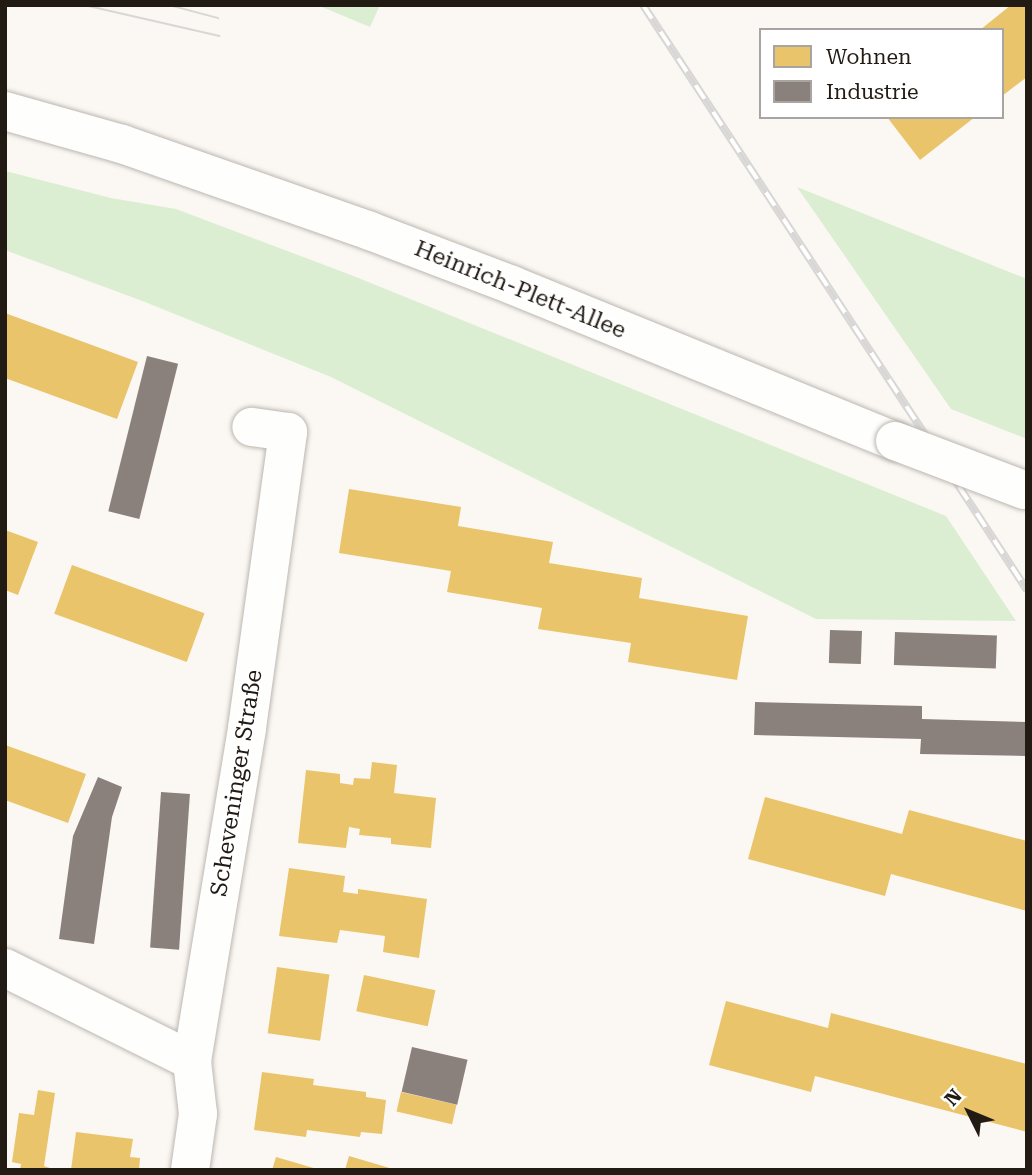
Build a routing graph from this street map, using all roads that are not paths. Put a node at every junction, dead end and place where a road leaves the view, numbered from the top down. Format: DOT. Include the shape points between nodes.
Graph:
graph roads {
  1 [pos="5,110"];
  2 [pos="251,427"];
  3 [pos="1025,491"];
  4 [pos="5,968"];
  5 [pos="192,1061"];
  6 [pos="190,1170"];
  1 -- 3 [label="main road, Heinrich-Plett-Allee, bridge" via="122,144 370,231"];
  2 -- 5 [label="main road, Scheveninger Straße" via="288,432 247,728"];
  4 -- 5 [label="main road"];
  5 -- 6 [label="main road, Scheveninger Straße" via="198,1114"];
}
